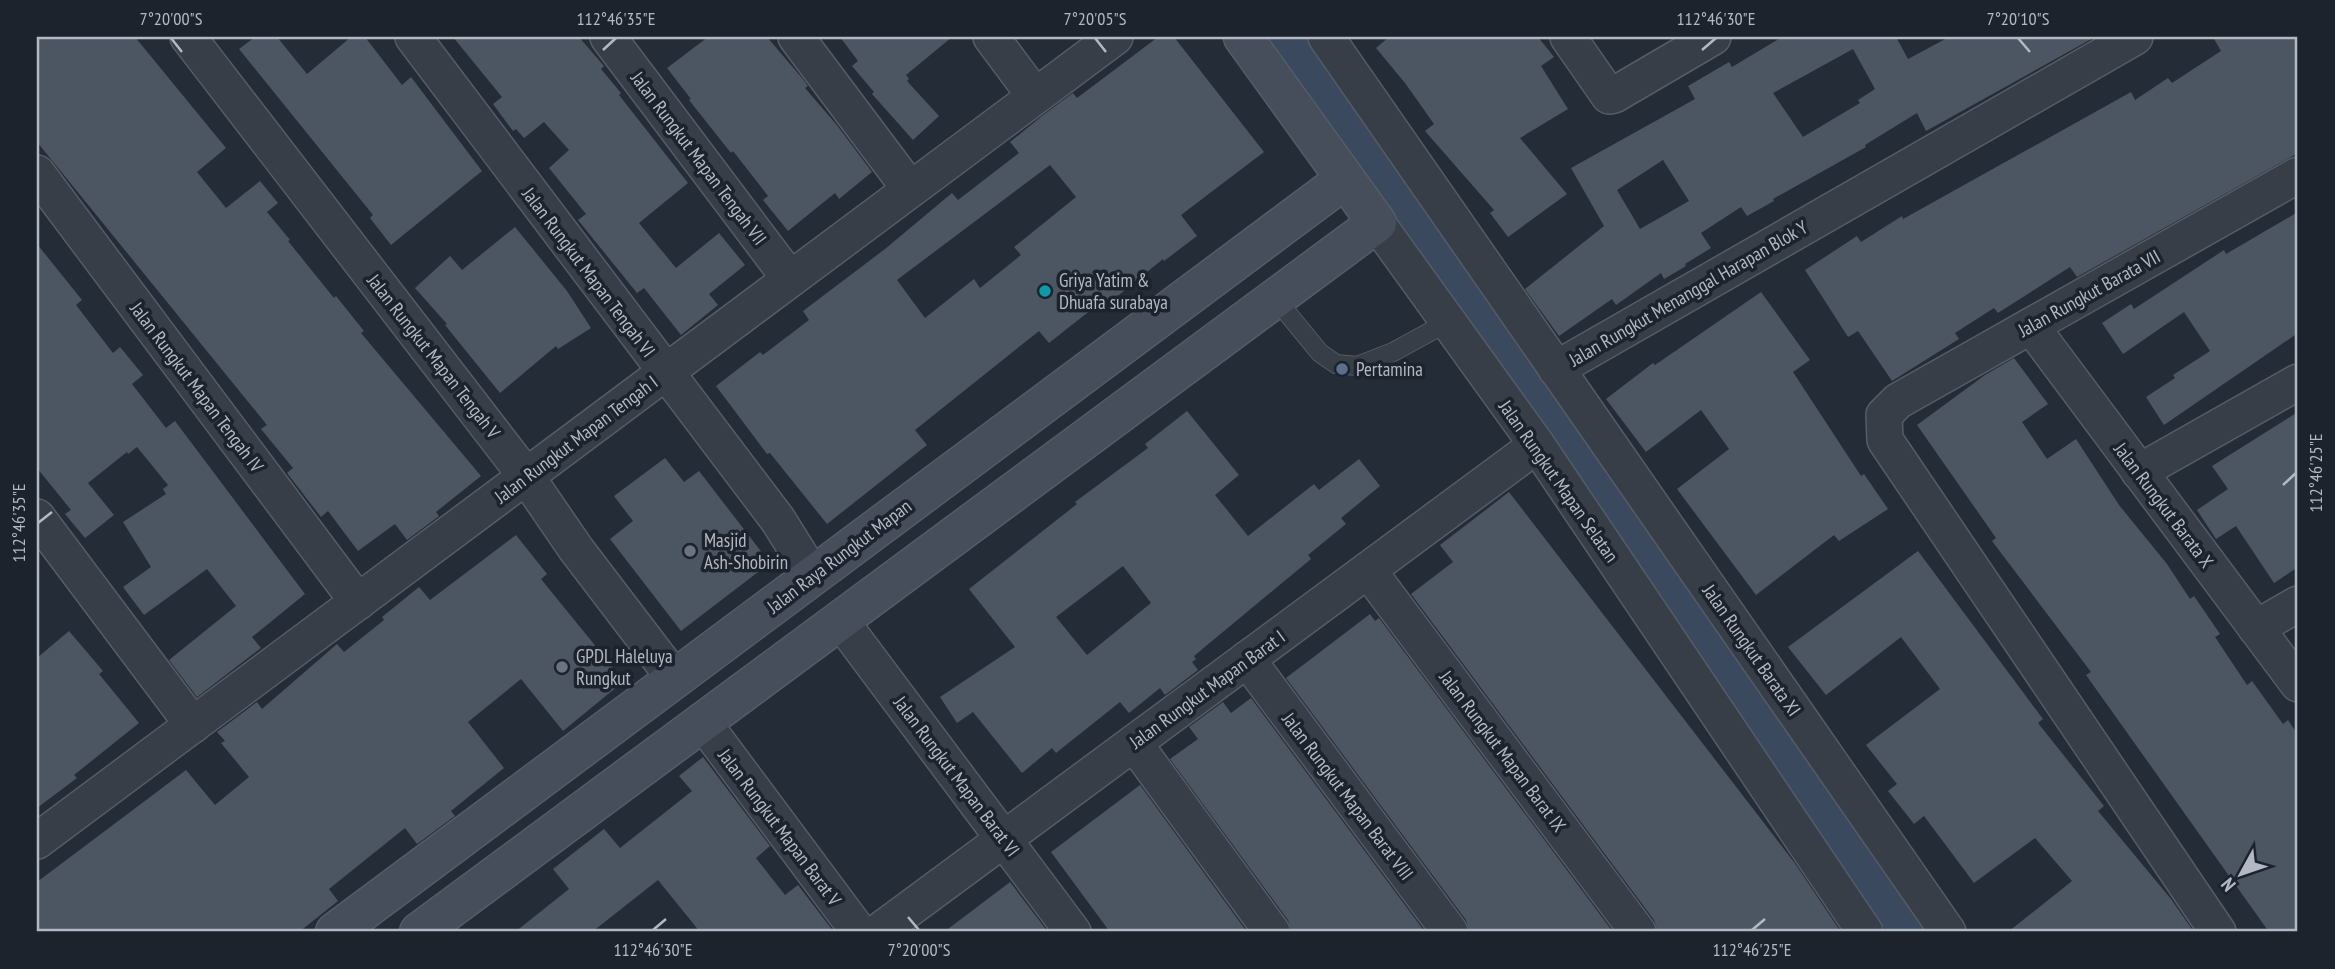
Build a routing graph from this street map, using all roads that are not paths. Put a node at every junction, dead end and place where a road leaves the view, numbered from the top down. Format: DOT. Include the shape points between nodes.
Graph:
graph roads {
  1 [pos="188,37"];
  2 [pos="413,37"];
  3 [pos="608,37"];
  4 [pos="796,37"];
  5 [pos="991,37"];
  6 [pos="1115,37"];
  7 [pos="1243,37"];
  8 [pos="1326,37"];
  9 [pos="1567,37"];
  10 [pos="1713,37"];
  11 [pos="2135,37"];
  12 [pos="2091,47"];
  13 [pos="1035,96"];
  14 [pos="37,173"];
  15 [pos="2298,175"];
  16 [pos="1343,180"];
  17 [pos="910,190"];
  18 [pos="1377,223"];
  19 [pos="790,279"];
  20 [pos="1275,298"];
  21 [pos="1448,322"];
  22 [pos="2031,326"];
  23 [pos="1556,369"];
  24 [pos="665,372"];
  25 [pos="2298,382"];
  26 [pos="1537,445"];
  27 [pos="2139,472"];
  28 [pos="526,476"];
  29 [pos="37,516"];
  30 [pos="1368,570"];
  31 [pos="813,576"];
  32 [pos="358,601"];
  33 [pos="2298,604"];
  34 [pos="840,620"];
  35 [pos="2256,628"];
  36 [pos="1247,660"];
  37 [pos="675,679"];
  38 [pos="2298,684"];
  39 [pos="702,721"];
  40 [pos="193,725"];
  41 [pos="1134,743"];
  42 [pos="1004,840"];
  43 [pos="37,841"];
  44 [pos="337,932"];
  45 [pos="418,932"];
  46 [pos="859,932"];
  47 [pos="877,932"];
  48 [pos="1073,932"];
  49 [pos="1272,932"];
  50 [pos="1450,932"];
  51 [pos="1638,932"];
  52 [pos="1864,932"];
  53 [pos="1948,932"];
  54 [pos="2218,932"];
  1 -- 28 [label="street, Jalan Rungkut Mapan Tengah V"];
  2 -- 24 [label="street, Jalan Rungkut Mapan Tengah VI"];
  3 -- 19 [label="street, Jalan Rungkut Mapan Tengah VII"];
  4 -- 17 [label="street"];
  5 -- 13 [label="street"];
  6 -- 13 [label="street, Jalan Rungkut Mapan Tengah I"];
  7 -- 16 [label="street, Jalan Rungkut Mapan Selatan"];
  8 -- 23 [label="street, Jalan Rungkut Menanggal Harapan Blok Y"];
  9 -- 10 [label="street" via="1609,96"];
  11 -- 12 [label="street, Jalan Rungkut Menanggal Harapan Blok Y"];
  12 -- 23 [label="street, Jalan Rungkut Menanggal Harapan Blok Y"];
  13 -- 17 [label="street, Jalan Rungkut Mapan Tengah I"];
  14 -- 32 [label="street, Jalan Rungkut Mapan Tengah IV"];
  15 -- 22 [label="street, Jalan Rungkut Barata VII"];
  16 -- 18 [label="street, Jalan Rungkut Mapan Selatan"];
  16 -- 31 [label="street, Jalan Raya Rungkut Mapan"];
  17 -- 19 [label="street, Jalan Rungkut Mapan Tengah I"];
  18 -- 20 [label="street"];
  18 -- 21 [label="street, Jalan Rungkut Mapan Selatan"];
  19 -- 24 [label="street, Jalan Rungkut Mapan Tengah I"];
  20 -- 21 [label="lane" via="1320,353 1336,364 1357,366"];
  20 -- 34 [label="street"];
  21 -- 26 [label="street, Jalan Rungkut Mapan Selatan"];
  22 -- 27 [label="street, Jalan Rungkut Barata X"];
  22 -- 54 [label="street, Jalan Rungkut Barata VII" via="1898,401 1884,415 1885,440"];
  23 -- 53 [label="street, Jalan Rungkut Barata XI"];
  24 -- 28 [label="street, Jalan Rungkut Mapan Tengah I"];
  24 -- 31 [label="street, Jalan Rungkut Mapan Tengah VI" via="778,520"];
  25 -- 27 [label="street"];
  26 -- 30 [label="street, Jalan Rungkut Mapan Barat I"];
  26 -- 52 [label="street, Jalan Rungkut Mapan Selatan"];
  27 -- 35 [label="street, Jalan Rungkut Barata X"];
  28 -- 32 [label="street, Jalan Rungkut Mapan Tengah I"];
  28 -- 37 [label="street, Jalan Rungkut Mapan Tengah V"];
  29 -- 40 [label="street"];
  30 -- 36 [label="street, Jalan Rungkut Mapan Barat I"];
  30 -- 51 [label="street, Jalan Rungkut Mapan Barat IX"];
  31 -- 37 [label="street, Jalan Raya Rungkut Mapan"];
  32 -- 40 [label="street, Jalan Rungkut Mapan Tengah I"];
  33 -- 35 [label="street"];
  34 -- 39 [label="street"];
  34 -- 42 [label="street, Jalan Rungkut Mapan Barat VI"];
  35 -- 38 [label="street, Jalan Rungkut Barata X"];
  36 -- 41 [label="street, Jalan Rungkut Mapan Barat I"];
  36 -- 50 [label="street, Jalan Rungkut Mapan Barat VIII"];
  37 -- 44 [label="street, Jalan Raya Rungkut Mapan"];
  39 -- 45 [label="street"];
  39 -- 46 [label="street, Jalan Rungkut Mapan Barat V"];
  40 -- 43 [label="street, Jalan Rungkut Mapan Tengah I"];
  41 -- 42 [label="street, Jalan Rungkut Mapan Barat I"];
  41 -- 49 [label="street"];
  42 -- 47 [label="street, Jalan Rungkut Mapan Barat I"];
  42 -- 48 [label="street, Jalan Rungkut Mapan Barat VI"];
}
